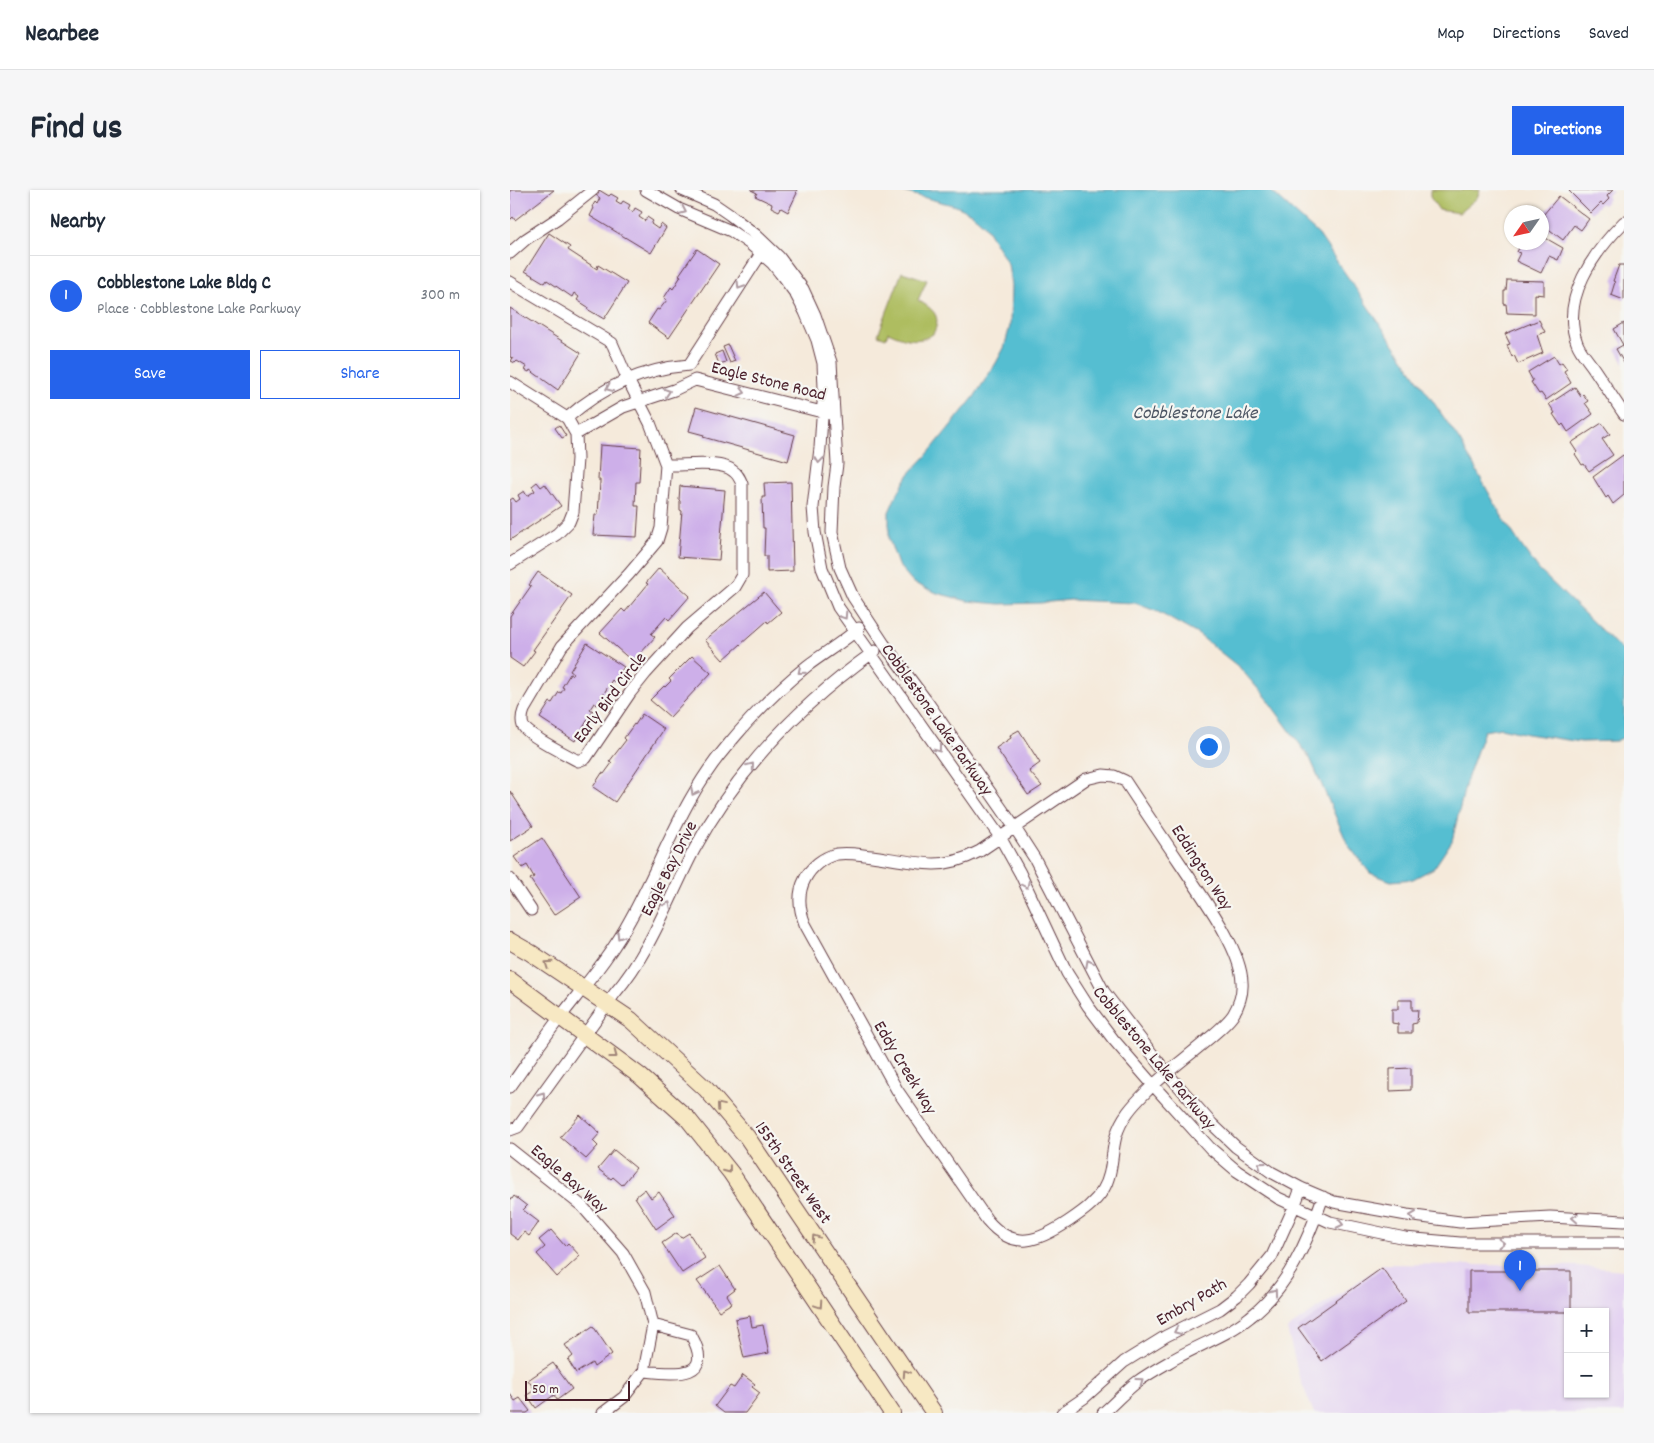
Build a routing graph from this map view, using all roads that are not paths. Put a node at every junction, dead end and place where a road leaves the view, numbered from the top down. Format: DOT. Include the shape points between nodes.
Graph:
graph roads {
  1 [pos="593,190"];
  2 [pos="682,190"];
  3 [pos="651,191"];
  4 [pos="1624,222"];
  5 [pos="764,250"];
  6 [pos="510,253"];
  7 [pos="510,282"];
  8 [pos="689,365"];
  9 [pos="628,380"];
  10 [pos="694,380"];
  11 [pos="510,382"];
  12 [pos="639,401"];
  13 [pos="828,413"];
  14 [pos="1624,414"];
  15 [pos="567,418"];
  16 [pos="576,434"];
  17 [pos="666,465"];
  18 [pos="815,532"];
  19 [pos="832,532"];
  20 [pos="510,564"];
  21 [pos="868,621"];
  22 [pos="854,632"];
  23 [pos="884,644"];
  24 [pos="870,654"];
  25 [pos="1015,828"];
  26 [pos="1000,837"];
  27 [pos="510,879"];
  28 [pos="531,910"];
  29 [pos="510,942"];
  30 [pos="510,980"];
  31 [pos="584,988"];
  32 [pos="606,1005"];
  33 [pos="561,1016"];
  34 [pos="586,1034"];
  35 [pos="1167,1073"];
  36 [pos="1153,1085"];
  37 [pos="510,1087"];
  38 [pos="510,1130"];
  39 [pos="510,1149"];
  40 [pos="1300,1188"];
  41 [pos="1323,1197"];
  42 [pos="1294,1207"];
  43 [pos="1317,1216"];
  44 [pos="1624,1221"];
  45 [pos="1624,1243"];
  46 [pos="653,1325"];
  47 [pos="644,1371"];
  48 [pos="603,1413"];
  49 [pos="892,1413"];
  50 [pos="934,1413"];
  51 [pos="1062,1413"];
  52 [pos="1103,1413"];
  1 -- 6 [label="street"];
  2 -- 5 [label="street, Cobblestone Lake Parkway" via="714,204 738,220"];
  3 -- 5 [label="street, Cobblestone Lake Parkway, one-way" via="679,209"];
  4 -- 14 [label="street" via="1589,266 1576,294 1572,321 1577,344"];
  5 -- 8 [label="street, Eagle Stone Road, one-way"];
  5 -- 13 [label="street, Cobblestone Lake Parkway" via="779,257 803,289 815,315 831,362"];
  7 -- 9 [label="street, Early Bird Circle" via="612,343"];
  8 -- 9 [label="street, Eagle Stone Road" via="652,371"];
  8 -- 10 [label="street, Eagle Stone Road"];
  9 -- 12 [label="street, Early Bird Circle"];
  9 -- 15 [label="street, Eagle Stone Road, one-way" via="603,390"];
  12 -- 10 [label="street, Eagle Stone Road, one-way"];
  10 -- 13 [label="street, Eagle Stone Road, one-way"];
  11 -- 15 [label="street"];
  12 -- 16 [label="street, Eagle Stone Road" via="622,406"];
  12 -- 17 [label="street, Early Bird Circle"];
  13 -- 18 [label="street, Cobblestone Lake Parkway, one-way" via="814,507"];
  13 -- 19 [label="street, Cobblestone Lake Parkway" via="837,464"];
  15 -- 16 [label="street"];
  16 -- 20 [label="street" via="575,489 569,522 557,534"];
  17 -- 17 [label="street, Early Bird Circle" via="725,466 738,476 743,502 742,575 735,587 687,628 663,654 630,692 586,758 578,761 531,734 523,725 524,710 562,646 657,541"];
  18 -- 19 [label="street"];
  18 -- 22 [label="street, Cobblestone Lake Parkway, one-way" via="829,587"];
  19 -- 21 [label="street, Cobblestone Lake Parkway" via="840,568 853,598"];
  21 -- 22 [label="street, Eagle Bay Drive"];
  21 -- 23 [label="street, Cobblestone Lake Parkway"];
  22 -- 24 [label="street, Cobblestone Lake Parkway"];
  22 -- 31 [label="street, Eagle Bay Drive, one-way" via="779,689 711,766 672,832 631,918"];
  23 -- 24 [label="street, Eagle Bay Drive"];
  23 -- 25 [label="street, Cobblestone Lake Parkway"];
  24 -- 26 [label="street, Cobblestone Lake Parkway, one-way"];
  32 -- 24 [label="street, Eagle Bay Drive, one-way" via="627,979 654,934 695,849 724,801 752,764 804,708"];
  25 -- 26 [label="street, Eddy Creek Way"];
  35 -- 25 [label="street, Cobblestone Lake Parkway, one-way" via="1104,992 1040,868"];
  25 -- 35 [label="street, Eddington Way" via="1086,779 1097,775 1114,776 1124,782 1210,908 1239,965 1240,999 1227,1022"];
  26 -- 36 [label="street, Cobblestone Lake Parkway, one-way" via="1078,992"];
  26 -- 36 [label="street, Eddy Creek Way" via="971,856 943,864 838,854 816,865 802,884 799,900 805,924 897,1090 992,1226 1013,1238 1030,1240 1053,1232 1097,1199 1109,1176 1116,1135 1133,1106"];
  27 -- 28 [label="street"];
  31 -- 29 [label="street, 155th Street West, one-way" via="531,952"];
  30 -- 33 [label="street"];
  31 -- 32 [label="street, 155th Street West"];
  31 -- 33 [label="street, Eagle Bay Drive"];
  32 -- 34 [label="street, Eagle Bay Drive"];
  50 -- 32 [label="street, 155th Street West, one-way" via="746,1137 706,1089 631,1020"];
  33 -- 34 [label="street"];
  33 -- 37 [label="street, Eagle Bay Drive"];
  38 -- 34 [label="street, Eagle Bay Drive, one-way" via="518,1128"];
  34 -- 49 [label="street, one-way" via="688,1119 731,1173"];
  35 -- 36 [label="street, Eddy Creek Way"];
  40 -- 35 [label="street, Cobblestone Lake Parkway, one-way" via="1236,1147"];
  36 -- 42 [label="street, Cobblestone Lake Parkway" via="1210,1148 1237,1171"];
  39 -- 46 [label="street, Eagle Bay Way" via="582,1206 623,1253 646,1292"];
  40 -- 41 [label="street, Cobblestone Lake Parkway"];
  40 -- 42 [label="street, Embry Path"];
  41 -- 43 [label="street"];
  44 -- 41 [label="street, Cobblestone Lake Parkway, one-way" via="1550,1217 1460,1222 1334,1202"];
  42 -- 43 [label="street, Cobblestone Lake Parkway"];
  42 -- 51 [label="street, Embry Path, one-way" via="1272,1256 1236,1296 1220,1309 1124,1362"];
  43 -- 45 [label="street, Cobblestone Lake Parkway, one-way" via="1330,1222 1405,1238 1460,1243"];
  52 -- 43 [label="street, one-way" via="1138,1382 1252,1316 1270,1299 1292,1268"];
  46 -- 47 [label="street, Eagle Bay Way"];
  46 -- 47 [label="street" via="691,1335 699,1348 698,1362 692,1370 678,1374"];
  47 -- 48 [label="street, Eagle Bay Way" via="624,1397"];
}
